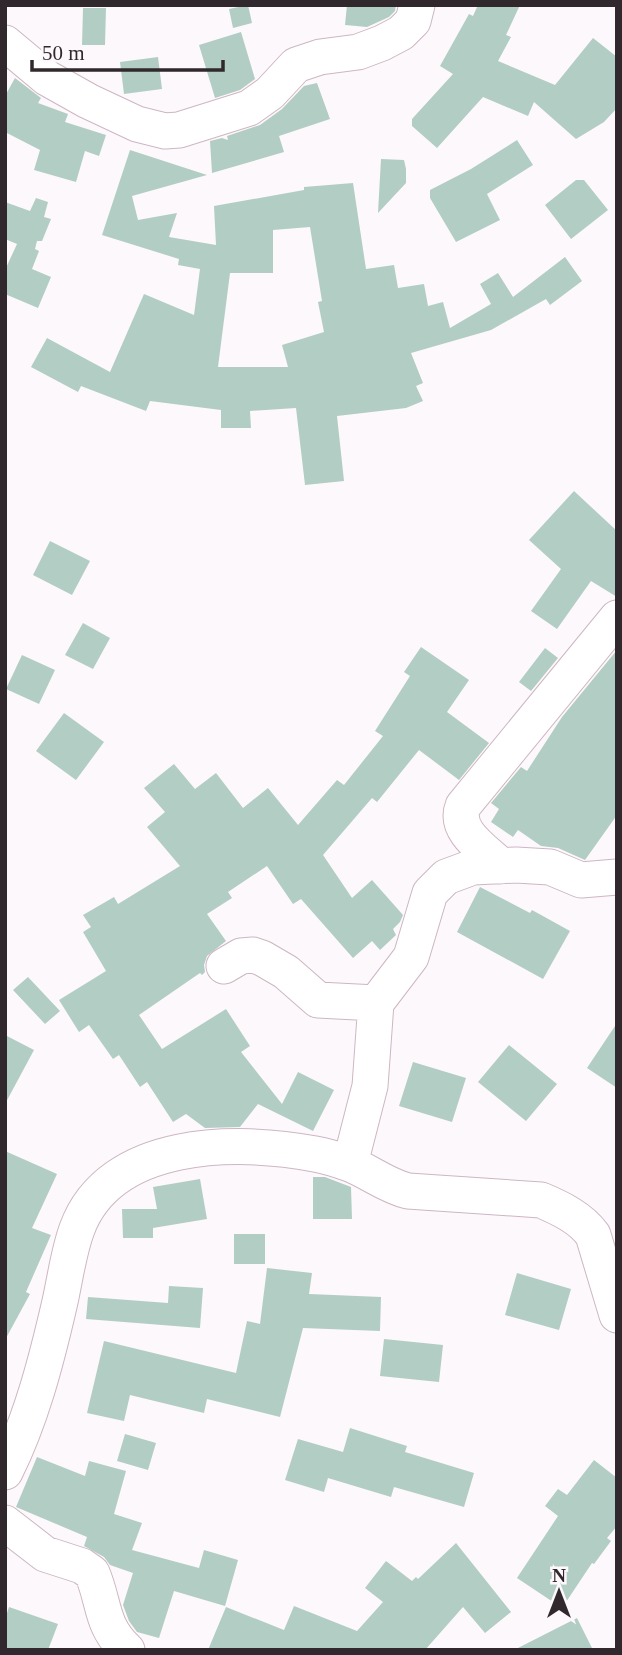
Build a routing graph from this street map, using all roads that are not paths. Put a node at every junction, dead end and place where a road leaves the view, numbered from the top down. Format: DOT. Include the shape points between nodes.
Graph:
graph roads {
  1 [pos="417,5"];
  2 [pos="5,43"];
  3 [pos="617,618"];
  4 [pos="500,866"];
  5 [pos="617,877"];
  6 [pos="224,966"];
  7 [pos="376,1003"];
  8 [pos="351,1164"];
  9 [pos="617,1315"];
  10 [pos="5,1472"];
  11 [pos="5,1523"];
  12 [pos="127,1650"];
  1 -- 2 [label="street" via="413,21 392,38 358,52 296,65 249,108 179,130 137,124 88,101 47,78"];
  3 -- 4 [label="street" via="463,806 463,828"];
  4 -- 5 [label="street" via="550,867 581,880"];
  4 -- 7 [label="street" via="460,870 436,885 411,957"];
  6 -- 7 [label="street" via="242,956 262,958 318,1000"];
  7 -- 8 [label="street" via="370,1086"];
  8 -- 9 [label="street" via="397,1189 528,1198 557,1207 593,1235"];
  8 -- 10 [label="street" via="258,1146 184,1151 152,1158 122,1173 93,1200 77,1228 46,1364"];
  11 -- 12 [label="street" via="45,1554 92,1573 108,1627"];
}
